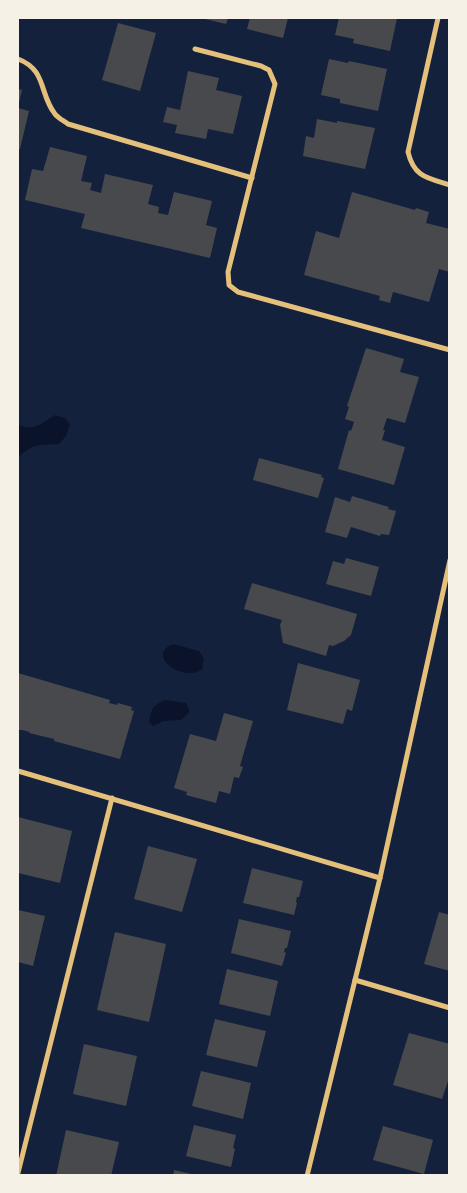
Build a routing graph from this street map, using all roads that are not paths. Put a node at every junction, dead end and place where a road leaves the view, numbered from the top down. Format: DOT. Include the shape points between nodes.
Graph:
graph roads {
  1 [pos="438,18"];
  2 [pos="196,49"];
  3 [pos="18,59"];
  4 [pos="252,178"];
  5 [pos="450,185"];
  6 [pos="450,350"];
  7 [pos="450,560"];
  8 [pos="18,771"];
  9 [pos="112,798"];
  10 [pos="380,878"];
  11 [pos="355,980"];
  12 [pos="450,1008"];
  13 [pos="18,1173"];
  14 [pos="307,1176"];
  1 -- 5 [label="street" via="408,152 411,165 420,174"];
  2 -- 4 [label="street" via="261,66 273,76 274,91"];
  3 -- 4 [label="street" via="32,66 49,104 56,115 68,124"];
  4 -- 6 [label="street" via="228,272 228,285 233,290"];
  7 -- 10 [label="street"];
  8 -- 9 [label="street"];
  9 -- 10 [label="street"];
  9 -- 13 [label="street"];
  10 -- 11 [label="street"];
  11 -- 12 [label="street"];
  11 -- 14 [label="street"];
}
